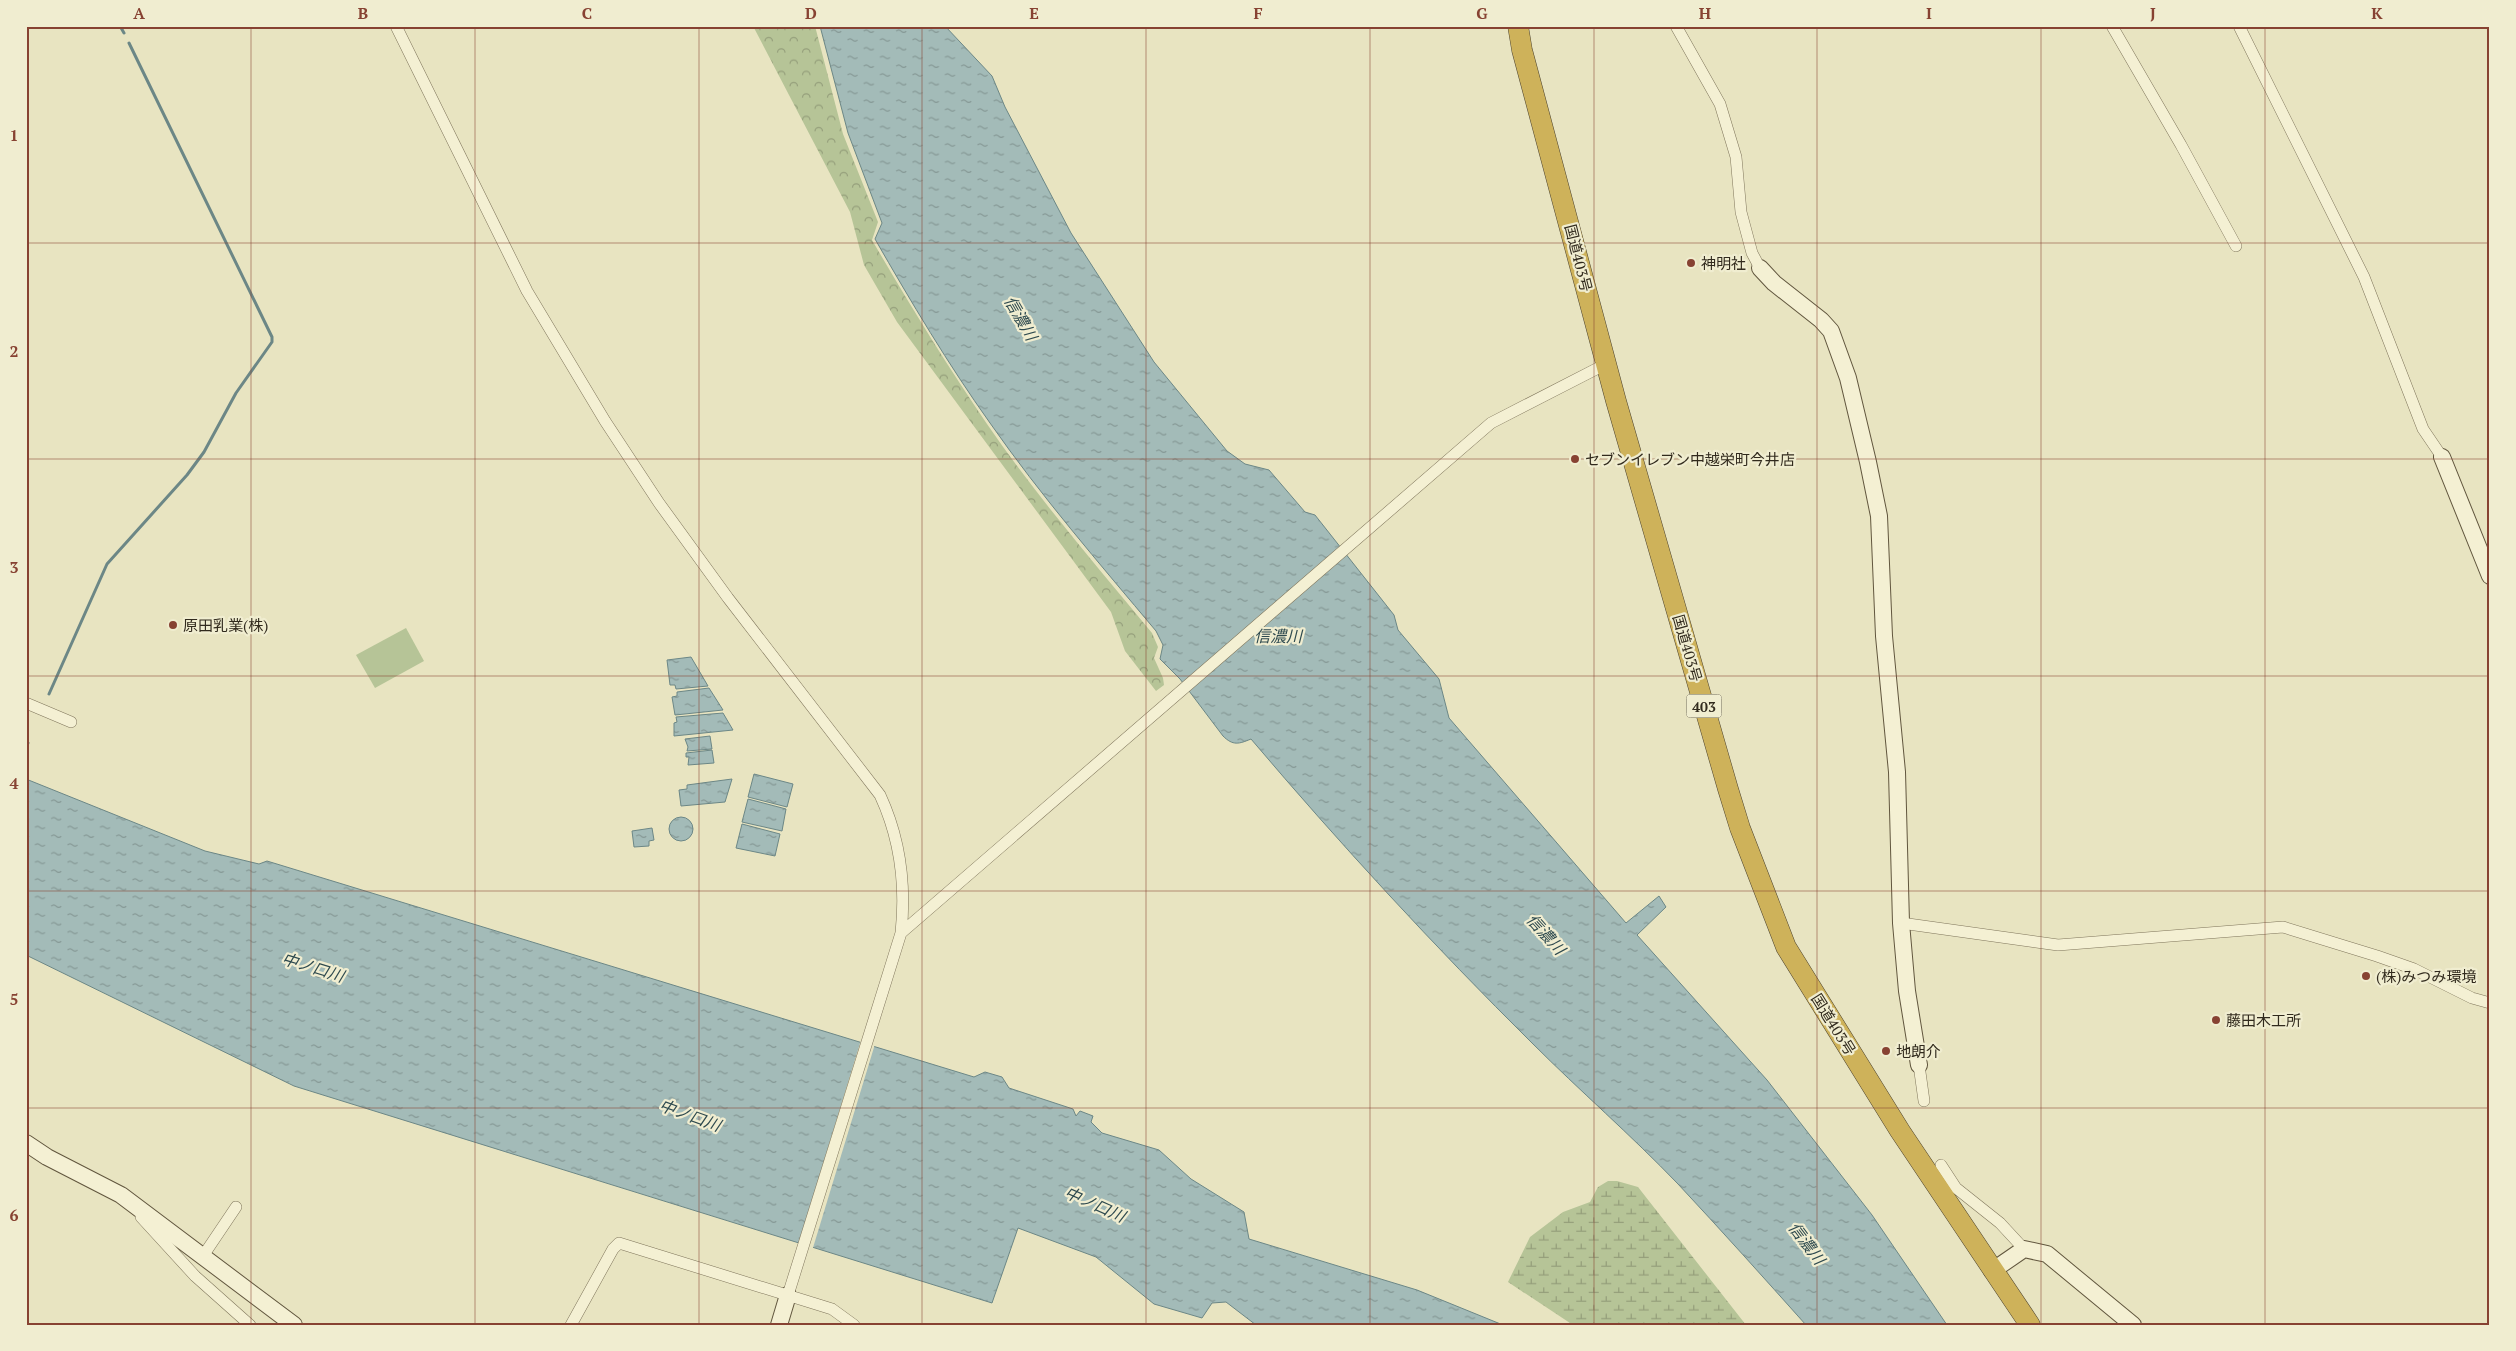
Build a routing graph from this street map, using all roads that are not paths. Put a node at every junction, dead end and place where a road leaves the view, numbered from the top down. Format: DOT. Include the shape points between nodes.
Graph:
graph roads {
  1 [pos="396,26"];
  2 [pos="1518,26"];
  3 [pos="1676,26"];
  4 [pos="2112,26"];
  5 [pos="2239,26"];
  6 [pos="2236,246"];
  7 [pos="1760,268"];
  8 [pos="1606,364"];
  9 [pos="2442,457"];
  10 [pos="2490,576"];
  11 [pos="26,703"];
  12 [pos="71,722"];
  13 [pos="1901,923"];
  14 [pos="901,933"];
  15 [pos="2490,1003"];
  16 [pos="1920,1065"];
  17 [pos="1924,1101"];
  18 [pos="26,1143"];
  19 [pos="1941,1165"];
  20 [pos="121,1195"];
  21 [pos="236,1207"];
  22 [pos="2024,1249"];
  23 [pos="202,1256"];
  24 [pos="1992,1271"];
  25 [pos="788,1295"];
  26 [pos="250,1325"];
  27 [pos="294,1325"];
  28 [pos="571,1325"];
  29 [pos="780,1325"];
  30 [pos="854,1325"];
  31 [pos="2030,1325"];
  32 [pos="2133,1325"];
  1 -- 14 [label="street" via="527,291 605,421 728,598 880,795 900,861"];
  2 -- 8 [label="highway, 国道403号 / 403"];
  3 -- 7 [label="street" via="1720,104 1736,157 1741,212 1752,253"];
  4 -- 6 [label="street"];
  5 -- 9 [label="street" via="2364,277 2423,429"];
  7 -- 13 [label="street" via="1830,331 1848,378 1868,462 1879,516 1884,636 1897,772"];
  8 -- 14 [label="street" via="1491,424"];
  8 -- 24 [label="highway, 国道403号 / 403" via="1740,828 1786,947 1900,1131"];
  9 -- 10 [label="street"];
  11 -- 12 [label="street"];
  13 -- 15 [label="street" via="2058,945 2282,927 2414,969 2472,998"];
  13 -- 16 [label="street" via="1907,991"];
  14 -- 25 [label="street"];
  16 -- 17 [label="street"];
  18 -- 20 [label="street"];
  19 -- 22 [label="street" via="1956,1188 2000,1223"];
  20 -- 23 [label="street"];
  20 -- 26 [label="street" via="194,1276"];
  21 -- 23 [label="street"];
  22 -- 24 [label="street"];
  22 -- 32 [label="street" via="2047,1254"];
  23 -- 27 [label="street"];
  24 -- 31 [label="highway, 国道403号 / 403"];
  25 -- 28 [label="street" via="619,1243"];
  25 -- 29 [label="street"];
  25 -- 30 [label="street" via="832,1309"];
}
